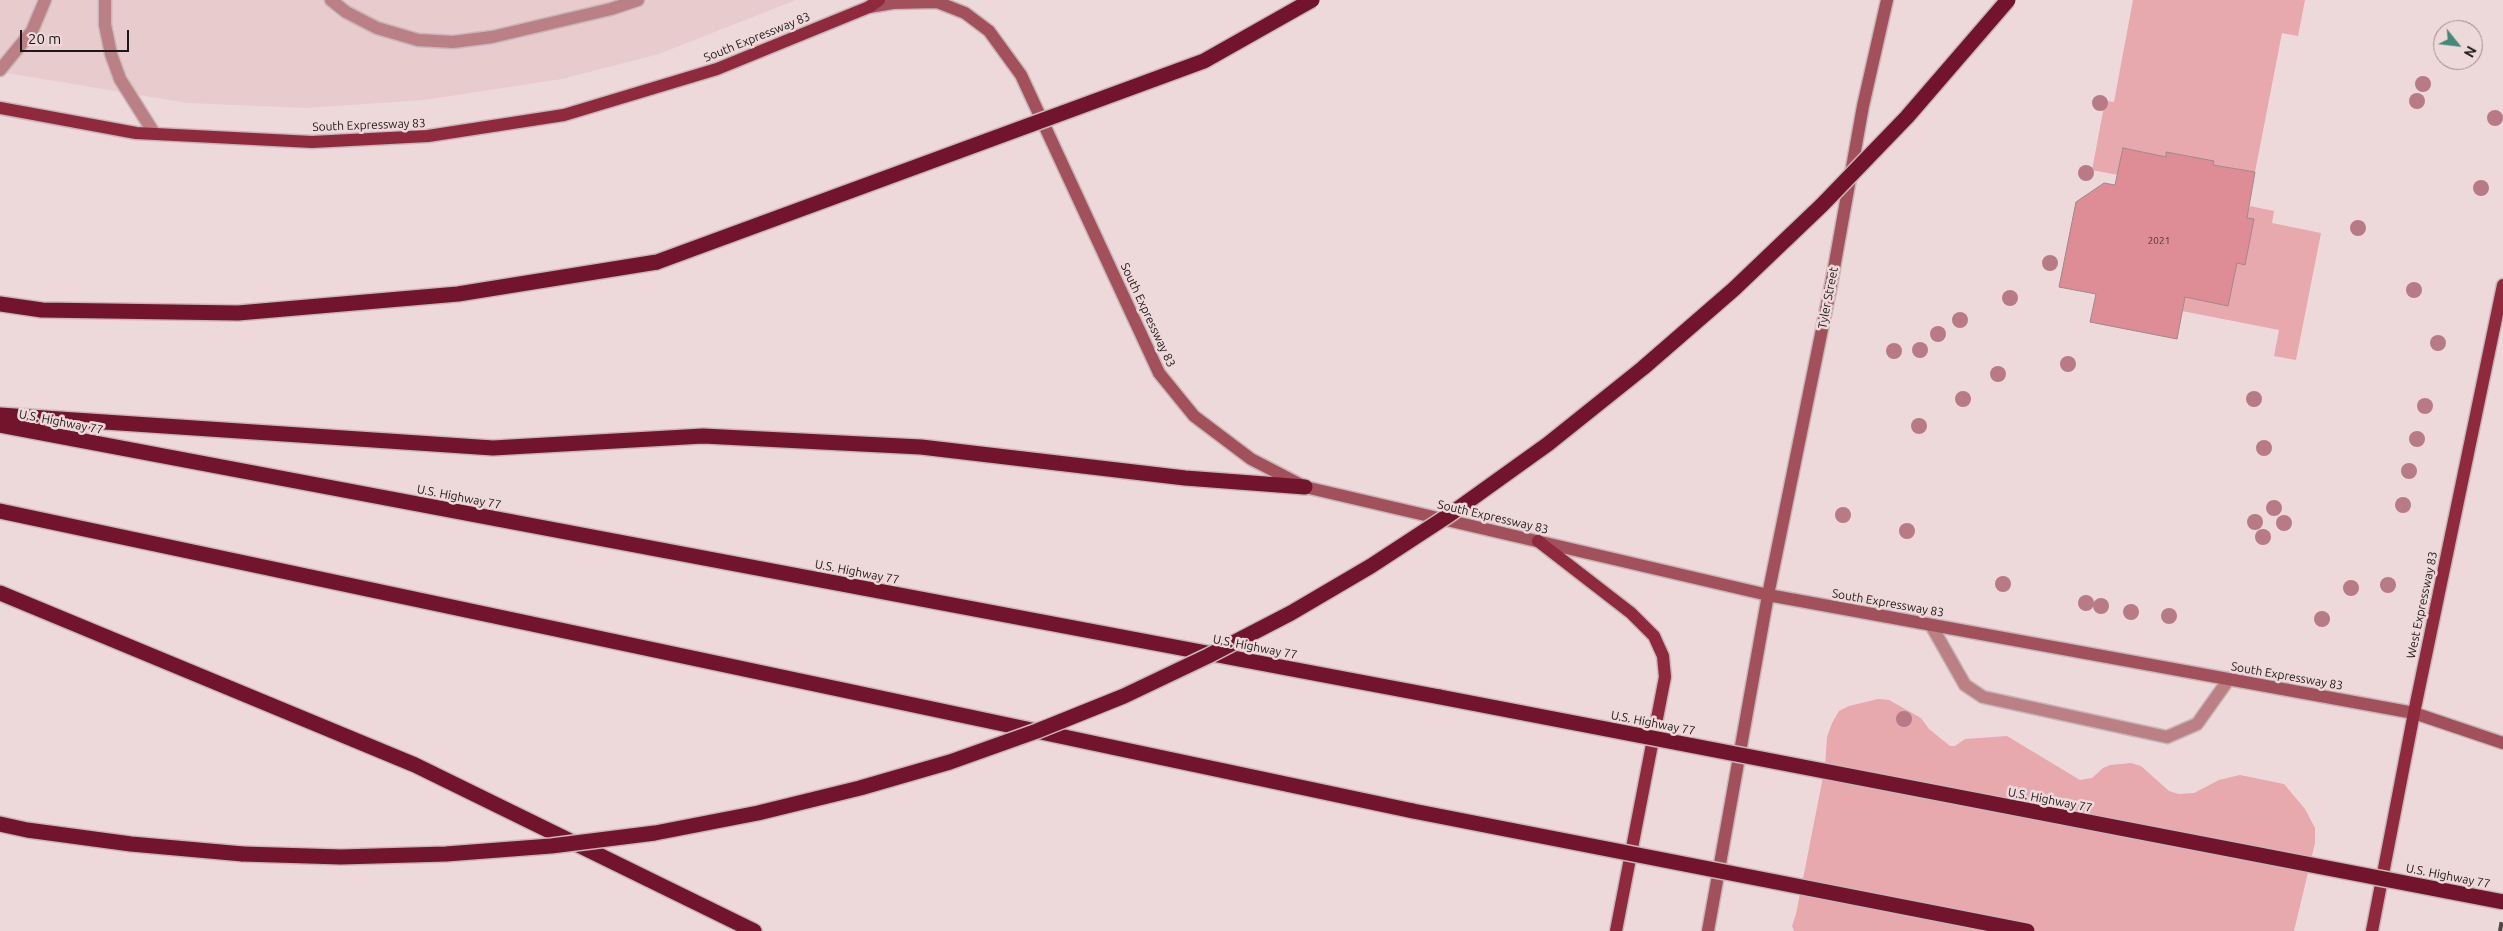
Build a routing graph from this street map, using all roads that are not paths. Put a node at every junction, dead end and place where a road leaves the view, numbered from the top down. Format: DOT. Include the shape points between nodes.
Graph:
graph roads {
  1 [pos="45,0"];
  2 [pos="105,0"];
  3 [pos="332,0"];
  4 [pos="638,0"];
  5 [pos="1312,0"];
  6 [pos="1887,0"];
  7 [pos="2008,0"];
  8 [pos="874,3"];
  9 [pos="0,70"];
  10 [pos="0,108"];
  11 [pos="154,133"];
  12 [pos="2503,285"];
  13 [pos="0,304"];
  14 [pos="0,415"];
  15 [pos="0,425"];
  16 [pos="1305,487"];
  17 [pos="0,511"];
  18 [pos="1538,542"];
  19 [pos="0,593"];
  20 [pos="1768,595"];
  21 [pos="1931,625"];
  22 [pos="2229,679"];
  23 [pos="2414,713"];
  24 [pos="2503,743"];
  25 [pos="0,824"];
  26 [pos="2503,902"];
  27 [pos="754,931"];
  28 [pos="1616,931"];
  29 [pos="1708,931"];
  30 [pos="2027,931"];
  31 [pos="2372,931"];
  1 -- 9 [label="lane" via="32,31"];
  2 -- 11 [label="lane" via="105,25 120,79"];
  3 -- 4 [label="lane" via="346,12 377,28 418,40 453,42 546,25"];
  5 -- 13 [label="highway, bridge" via="1204,61 657,262 458,294 238,313 42,310"];
  6 -- 20 [label="main road, Tyler Street" via="1863,106 1829,295"];
  7 -- 25 [label="highway, bridge" via="1907,117 1822,205 1734,289 1548,444 1371,566 1291,613 1124,696 950,762 758,813 655,833 503,850 351,857 243,854 131,844"];
  8 -- 11 [label="main road, South Expressway 83" via="717,69 564,115 428,136 360,140 312,142"];
  8 -- 16 [label="main road, South Expressway 83" via="937,2 965,13 989,31 1021,75 1159,373 1194,416 1251,459"];
  10 -- 11 [label="main road, South Expressway 83"];
  12 -- 23 [label="main road, West Expressway 83"];
  14 -- 16 [label="highway" via="493,448 703,436 921,447 1185,478"];
  15 -- 26 [label="highway, U.S. Highway 77, bridge"];
  16 -- 18 [label="main road, South Expressway 83"];
  17 -- 30 [label="highway, bridge" via="1413,811"];
  18 -- 20 [label="main road, South Expressway 83"];
  18 -- 28 [label="main road" via="1631,613 1654,636 1662,656 1665,677"];
  19 -- 27 [label="highway" via="415,765"];
  20 -- 21 [label="main road, South Expressway 83"];
  20 -- 29 [label="main road, Tyler Street"];
  21 -- 22 [label="main road, South Expressway 83"];
  21 -- 22 [label="lane" via="1965,685 1983,697 2167,737 2197,724"];
  22 -- 23 [label="main road, South Expressway 83"];
  23 -- 24 [label="main road, South Expressway 83"];
  23 -- 31 [label="main road, West Expressway 83"];
}
